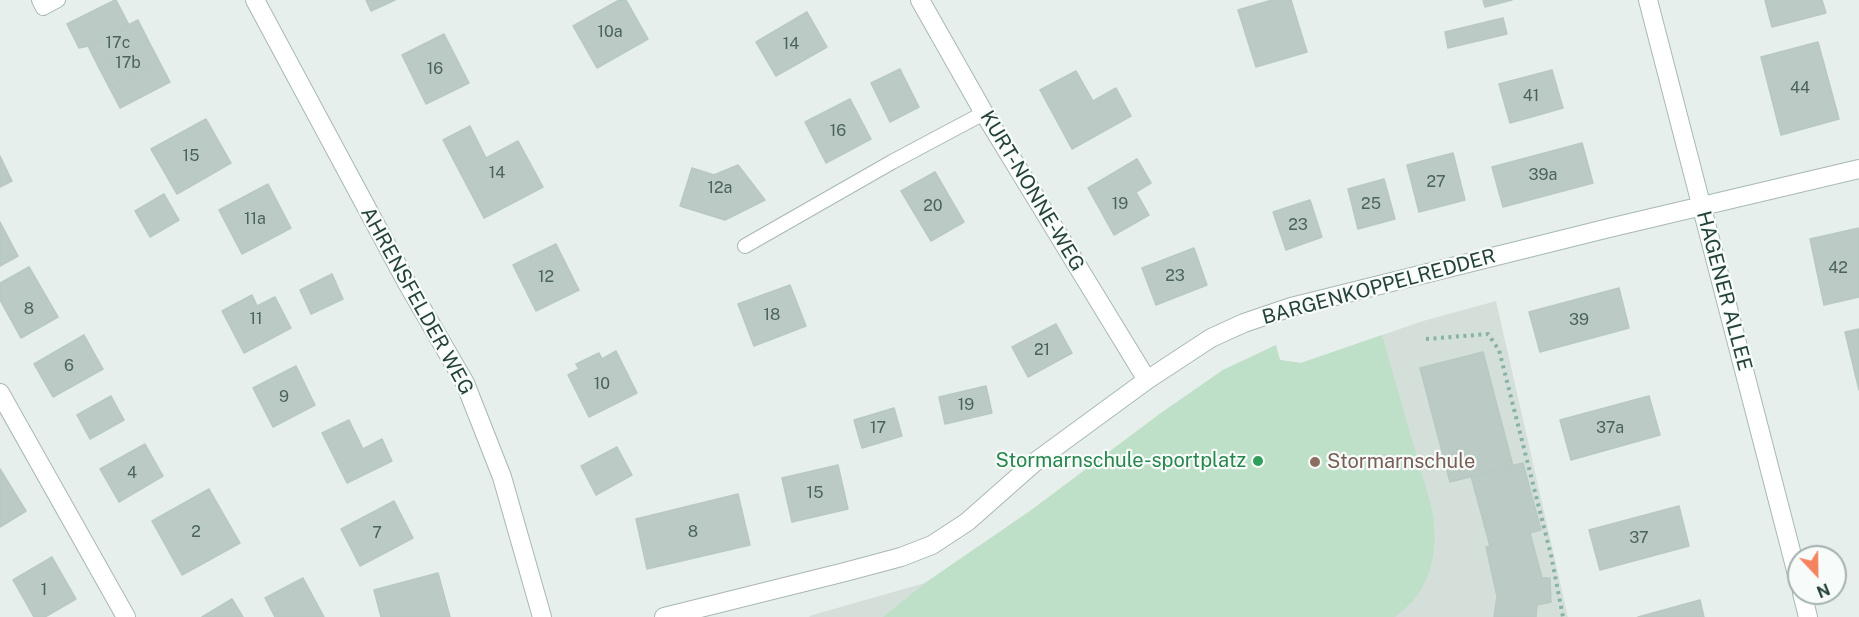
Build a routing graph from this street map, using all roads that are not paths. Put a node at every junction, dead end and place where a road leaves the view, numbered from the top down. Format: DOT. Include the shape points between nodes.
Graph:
graph roads {
  1 [pos="39,0"];
  2 [pos="58,0"];
  3 [pos="255,0"];
  4 [pos="920,0"];
  5 [pos="1648,0"];
  6 [pos="984,113"];
  7 [pos="1859,169"];
  8 [pos="1702,207"];
  9 [pos="745,246"];
  10 [pos="1147,380"];
  11 [pos="0,393"];
  12 [pos="1789,545"];
  13 [pos="126,617"];
  14 [pos="542,617"];
  15 [pos="664,617"];
  1 -- 2 [label="lane" via="44,8"];
  3 -- 14 [label="street, AHRENSFELDER WEG" via="465,383 502,477"];
  4 -- 6 [label="street, KURT-NONNE-WEG"];
  5 -- 8 [label="street, HAGENER ALLEE"];
  6 -- 9 [label="lane"];
  6 -- 10 [label="street, KURT-NONNE-WEG"];
  7 -- 8 [label="street, BARGENKOPPELREDDER"];
  8 -- 10 [label="street, BARGENKOPPELREDDER" via="1291,307 1211,338"];
  8 -- 12 [label="street, HAGENER ALLEE"];
  10 -- 15 [label="street, BARGENKOPPELREDDER" via="1035,462 967,522 932,545 901,557"];
  11 -- 13 [label="street"];
}
